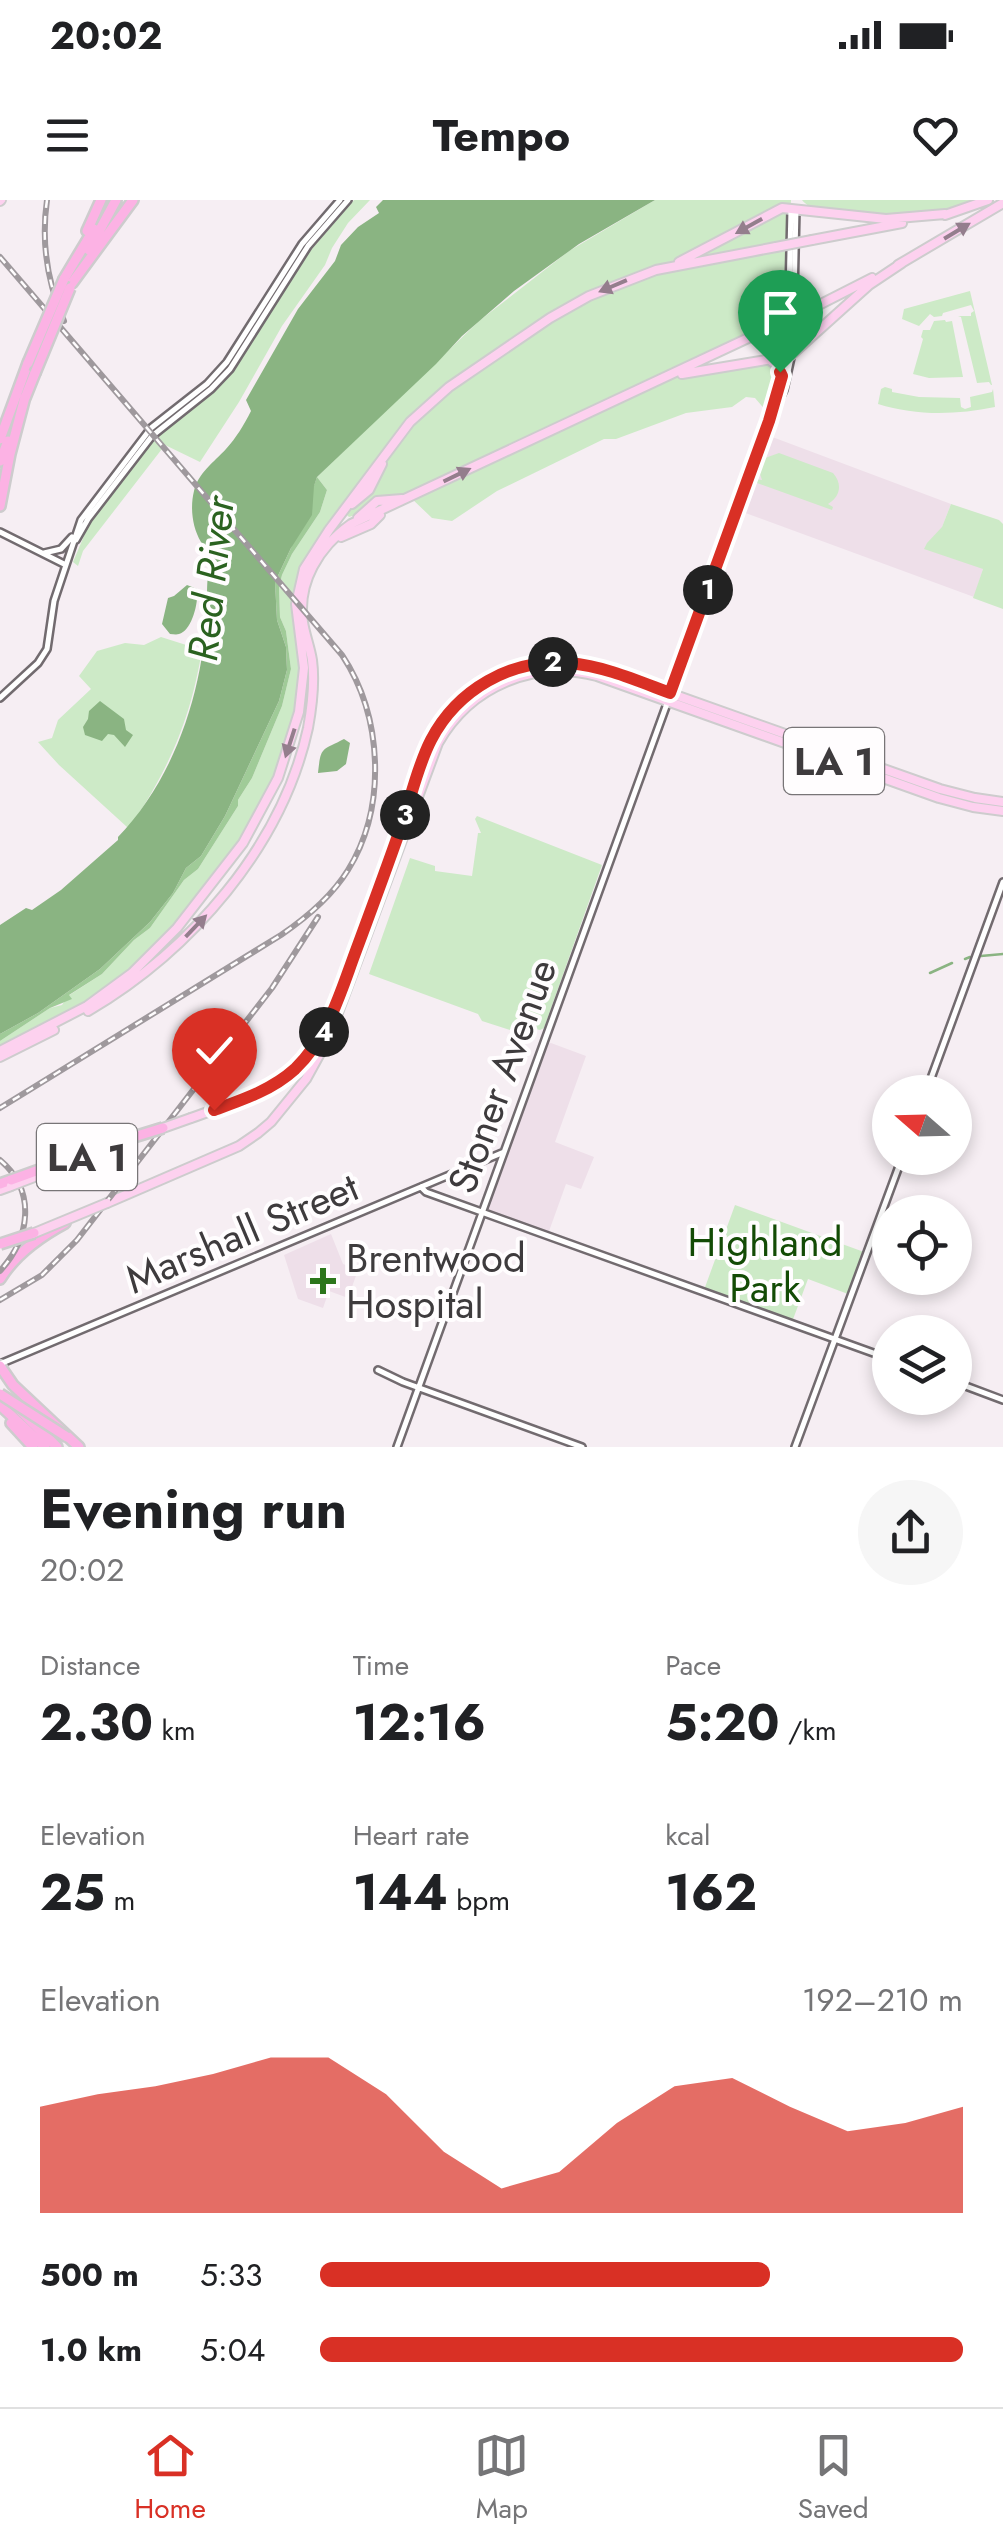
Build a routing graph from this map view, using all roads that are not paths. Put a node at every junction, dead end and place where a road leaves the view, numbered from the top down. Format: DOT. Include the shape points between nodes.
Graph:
graph roads {
  1 [pos="133,200"];
  2 [pos="340,200"];
  3 [pos="348,200"];
  4 [pos="988,200"];
  5 [pos="110,201"];
  6 [pos="1003,203"];
  7 [pos="794,209"];
  8 [pos="946,214"];
  9 [pos="902,263"];
  10 [pos="656,270"];
  11 [pos="69,283"];
  12 [pos="794,340"];
  13 [pos="788,356"];
  14 [pos="766,360"];
  15 [pos="32,368"];
  16 [pos="782,376"];
  17 [pos="650,385"];
  18 [pos="25,397"];
  19 [pos="12,408"];
  20 [pos="769,421"];
  21 [pos="0,426"];
  22 [pos="0,439"];
  23 [pos="0,462"];
  24 [pos="410,497"];
  25 [pos="0,506"];
  26 [pos="386,509"];
  27 [pos="350,524"];
  28 [pos="0,532"];
  29 [pos="74,538"];
  30 [pos="44,554"];
  31 [pos="316,560"];
  32 [pos="66,565"];
  33 [pos="669,697"];
  34 [pos="0,698"];
  35 [pos="845,760"];
  36 [pos="1003,802"];
  37 [pos="1003,811"];
  38 [pos="1003,882"];
  39 [pos="0,1054"];
  40 [pos="932,1075"];
  41 [pos="163,1128"];
  42 [pos="504,1152"];
  43 [pos="896,1175"];
  44 [pos="3,1187"];
  45 [pos="421,1187"];
  46 [pos="482,1212"];
  47 [pos="83,1213"];
  48 [pos="34,1233"];
  49 [pos="0,1246"];
  50 [pos="0,1279"];
  51 [pos="835,1339"];
  52 [pos="872,1352"];
  53 [pos="0,1365"];
  54 [pos="378,1370"];
  55 [pos="0,1386"];
  56 [pos="418,1388"];
  57 [pos="972,1388"];
  58 [pos="0,1394"];
  59 [pos="1003,1400"];
  60 [pos="0,1405"];
  61 [pos="0,1413"];
  62 [pos="67,1437"];
  63 [pos="35,1447"];
  64 [pos="45,1447"];
  65 [pos="57,1447"];
  66 [pos="79,1447"];
  67 [pos="397,1447"];
  68 [pos="582,1447"];
  69 [pos="795,1447"];
  1 -- 11 [label="highway"];
  2 -- 29 [label="street" via="298,250 227,362 148,431 82,517"];
  3 -- 29 [label="street" via="304,253 232,366 150,438"];
  4 -- 8 [label="main road"];
  5 -- 11 [label="highway"];
  5 -- 11 [label="highway" via="92,220"];
  9 -- 6 [label="main road, one-way"];
  7 -- 8 [label="main road" via="886,219"];
  7 -- 10 [label="main road, one-way" via="778,210"];
  7 -- 12 [label="street"];
  8 -- 10 [label="main road, bridge"];
  9 -- 12 [label="main road"];
  9 -- 17 [label="main road, bridge"];
  10 -- 39 [label="main road, one-way" via="550,318 410,422 311,555 300,581 301,702 284,764 252,827 192,909 132,974"];
  11 -- 15 [label="highway, bridge"];
  12 -- 13 [label="main road"];
  12 -- 13 [label="street"];
  13 -- 14 [label="main road"];
  13 -- 16 [label="street"];
  13 -- 20 [label="street"];
  14 -- 16 [label="main road"];
  14 -- 17 [label="main road"];
  15 -- 18 [label="highway"];
  15 -- 19 [label="highway"];
  16 -- 20 [label="street"];
  24 -- 17 [label="main road, one-way"];
  18 -- 23 [label="highway"];
  18 -- 25 [label="highway"];
  19 -- 21 [label="highway"];
  19 -- 22 [label="highway"];
  20 -- 33 [label="street, Stoner Avenue"];
  24 -- 26 [label="main road"];
  24 -- 27 [label="main road" via="378,501"];
  26 -- 27 [label="main road"];
  26 -- 31 [label="main road"];
  27 -- 31 [label="main road"];
  28 -- 30 [label="street"];
  29 -- 30 [label="street"];
  29 -- 32 [label="street"];
  30 -- 32 [label="street"];
  39 -- 31 [label="main road, one-way" via="137,979 240,875 286,792 308,728 313,673 302,607"];
  32 -- 34 [label="street" via="48,649"];
  33 -- 35 [label="main road, LA 1"];
  33 -- 41 [label="main road, LA 1, bridge" via="590,666 552,662 507,672 465,696 425,752 320,1038 271,1086"];
  33 -- 42 [label="street, Stoner Avenue"];
  33 -- 47 [label="main road, LA 1, bridge" via="557,670 504,682 462,710 432,756 323,1050 306,1079 271,1122 235,1148"];
  35 -- 36 [label="main road, LA 1"];
  35 -- 37 [label="main road, LA 1" via="950,802"];
  38 -- 40 [label="street"];
  41 -- 44 [label="highway, bridge"];
  42 -- 45 [label="street, Marshall Street"];
  42 -- 46 [label="street, Stoner Avenue"];
  43 -- 51 [label="street"];
  45 -- 46 [label="street"];
  45 -- 53 [label="street, Marshall Street"];
  46 -- 51 [label="street"];
  46 -- 56 [label="street, Stoner Avenue"];
  47 -- 48 [label="main road, LA 1, bridge"];
  47 -- 50 [label="highway, bridge" via="32,1244"];
  48 -- 49 [label="highway, bridge"];
  51 -- 52 [label="street"];
  51 -- 69 [label="street"];
  53 -- 62 [label="highway, bridge"];
  54 -- 56 [label="street"];
  55 -- 65 [label="highway"];
  56 -- 67 [label="street, Stoner Avenue"];
  56 -- 68 [label="street"];
  57 -- 59 [label="street"];
  58 -- 62 [label="highway, bridge"];
  60 -- 64 [label="highway"];
  61 -- 63 [label="highway"];
  62 -- 66 [label="highway"];
}
